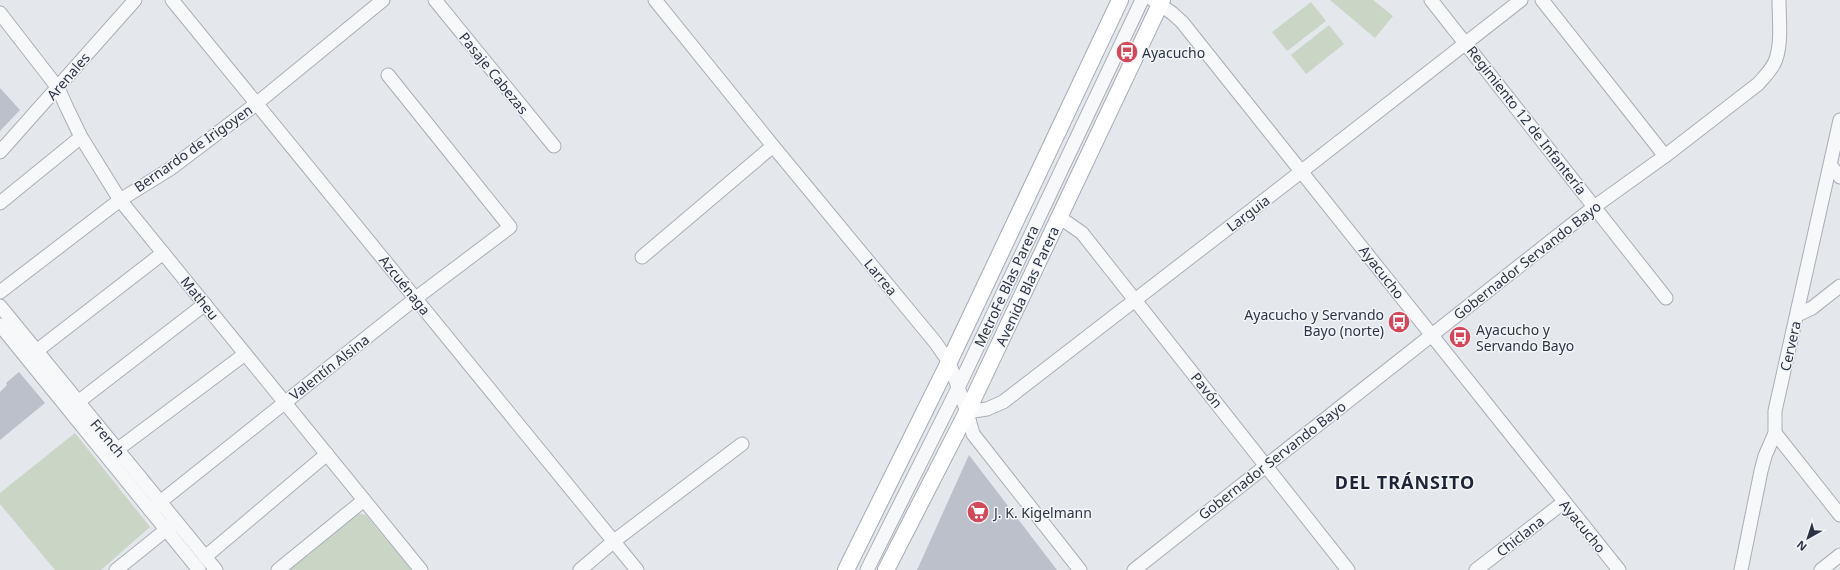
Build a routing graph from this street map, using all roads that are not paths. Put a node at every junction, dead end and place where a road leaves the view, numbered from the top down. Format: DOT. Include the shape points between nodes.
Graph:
graph roads {
  1 [pos="135,0"];
  2 [pos="172,0"];
  3 [pos="383,0"];
  4 [pos="435,0"];
  5 [pos="655,0"];
  6 [pos="1120,0"];
  7 [pos="1142,0"];
  8 [pos="1432,0"];
  9 [pos="1521,0"];
  10 [pos="1542,0"];
  11 [pos="1779,0"];
  12 [pos="1158,2"];
  13 [pos="0,13"];
  14 [pos="1466,43"];
  15 [pos="388,75"];
  16 [pos="58,88"];
  17 [pos="256,104"];
  18 [pos="1840,120"];
  19 [pos="81,137"];
  20 [pos="554,146"];
  21 [pos="773,146"];
  22 [pos="0,152"];
  23 [pos="1665,156"];
  24 [pos="1831,166"];
  25 [pos="1302,171"];
  26 [pos="1840,177"];
  27 [pos="120,200"];
  28 [pos="0,203"];
  29 [pos="1594,207"];
  30 [pos="1060,217"];
  31 [pos="163,253"];
  32 [pos="642,258"];
  33 [pos="1840,286"];
  34 [pos="0,292"];
  35 [pos="416,298"];
  36 [pos="1666,298"];
  37 [pos="1134,300"];
  38 [pos="205,304"];
  39 [pos="0,306"];
  40 [pos="1797,315"];
  41 [pos="0,324"];
  42 [pos="1431,334"];
  43 [pos="245,354"];
  44 [pos="32,355"];
  45 [pos="948,362"];
  46 [pos="958,388"];
  47 [pos="78,402"];
  48 [pos="285,402"];
  49 [pos="967,412"];
  50 [pos="1775,433"];
  51 [pos="742,444"];
  52 [pos="118,450"];
  53 [pos="327,454"];
  54 [pos="1267,465"];
  55 [pos="364,500"];
  56 [pos="1564,502"];
  57 [pos="155,506"];
  58 [pos="1840,515"];
  59 [pos="176,522"];
  60 [pos="166,530"];
  61 [pos="614,541"];
  62 [pos="1840,555"];
  63 [pos="205,557"];
  64 [pos="116,570"];
  65 [pos="198,570"];
  66 [pos="216,570"];
  67 [pos="278,570"];
  68 [pos="422,570"];
  69 [pos="580,570"];
  70 [pos="638,570"];
  71 [pos="846,570"];
  72 [pos="867,570"];
  73 [pos="886,570"];
  74 [pos="1080,570"];
  75 [pos="1134,570"];
  76 [pos="1348,570"];
  77 [pos="1476,570"];
  78 [pos="1619,570"];
  79 [pos="1741,570"];
  80 [pos="1821,570"];
  1 -- 16 [label="street, Arenales"];
  2 -- 17 [label="street, Azcuénaga"];
  3 -- 17 [label="street, Bernardo de Irigoyen"];
  4 -- 20 [label="street, Pasaje Cabezas"];
  5 -- 21 [label="street, Larrea"];
  6 -- 45 [label="main road"];
  7 -- 46 [label="street, MetroFe Blas Parera"];
  8 -- 14 [label="street, Regimiento 12 de Infantería"];
  9 -- 14 [label="street, Larguia"];
  10 -- 23 [label="street"];
  11 -- 23 [label="street, Gobernador Servando Bayo" via="1779,42 1776,60 1769,72 1758,84"];
  12 -- 25 [label="street, Ayacucho" via="1182,22"];
  12 -- 30 [label="main road, Avenida Blas Parera"];
  13 -- 16 [label="street, Matheu"];
  14 -- 25 [label="street, Larguia"];
  14 -- 29 [label="street, Regimiento 12 de Infantería"];
  15 -- 35 [label="street, Valentín Alsina" via="510,228"];
  16 -- 19 [label="street, Matheu"];
  16 -- 22 [label="street, Arenales"];
  17 -- 27 [label="street, Bernardo de Irigoyen" via="170,169"];
  17 -- 35 [label="street, Azcuénaga"];
  18 -- 24 [label="street, Cervera"];
  19 -- 27 [label="street, Matheu"];
  19 -- 28 [label="street"];
  21 -- 32 [label="street"];
  21 -- 45 [label="street, Larrea" via="935,342"];
  23 -- 29 [label="street, Gobernador Servando Bayo"];
  24 -- 26 [label="street"];
  24 -- 40 [label="street, Cervera"];
  25 -- 37 [label="street, Larguia"];
  25 -- 42 [label="street, Ayacucho"];
  27 -- 31 [label="street, Matheu"];
  27 -- 34 [label="street, Bernardo de Irigoyen"];
  29 -- 36 [label="street, Regimiento 12 de Infantería"];
  29 -- 42 [label="street, Gobernador Servando Bayo"];
  30 -- 37 [label="street, Pavón" via="1082,233"];
  30 -- 49 [label="main road, Avenida Blas Parera"];
  31 -- 38 [label="street, Matheu"];
  31 -- 44 [label="street"];
  33 -- 40 [label="street" via="1812,308"];
  35 -- 48 [label="street, Valentín Alsina"];
  35 -- 61 [label="street, Azcuénaga"];
  37 -- 49 [label="street, Larguia" via="1003,402 987,409"];
  37 -- 54 [label="street, Pavón"];
  38 -- 43 [label="street, Matheu"];
  38 -- 47 [label="street"];
  39 -- 44 [label="street, French"];
  40 -- 50 [label="street, Cervera" via="1775,411"];
  41 -- 44 [label="street, French"];
  42 -- 54 [label="street, Gobernador Servando Bayo"];
  42 -- 56 [label="street, Ayacucho"];
  43 -- 48 [label="street, Matheu"];
  43 -- 52 [label="street"];
  44 -- 47 [label="street, French"];
  44 -- 57 [label="street, French"];
  45 -- 46 [label="street, Larrea"];
  45 -- 71 [label="main road"];
  46 -- 49 [label="street, Larrea"];
  46 -- 72 [label="street, MetroFe Blas Parera"];
  47 -- 52 [label="street, French"];
  48 -- 53 [label="street, Matheu"];
  48 -- 57 [label="street, Valentín Alsina"];
  49 -- 73 [label="main road, Avenida Blas Parera"];
  49 -- 74 [label="street, Larrea" via="974,434"];
  50 -- 58 [label="street"];
  50 -- 79 [label="street, Cervera" via="1761,471"];
  51 -- 61 [label="street"];
  52 -- 57 [label="street, French"];
  53 -- 55 [label="street, Matheu"];
  53 -- 63 [label="street"];
  54 -- 75 [label="street, Gobernador Servando Bayo"];
  54 -- 76 [label="street, Pavón"];
  55 -- 67 [label="street"];
  55 -- 68 [label="street, Matheu"];
  56 -- 77 [label="street, Chiclana"];
  56 -- 78 [label="street, Ayacucho"];
  57 -- 59 [label="street, French"];
  57 -- 60 [label="street, French"];
  59 -- 60 [label="street"];
  59 -- 63 [label="street, French"];
  60 -- 64 [label="street"];
  60 -- 65 [label="street, French"];
  61 -- 69 [label="street"];
  61 -- 70 [label="street, Azcuénaga"];
  62 -- 80 [label="street"];
  63 -- 66 [label="street, French"];
}
